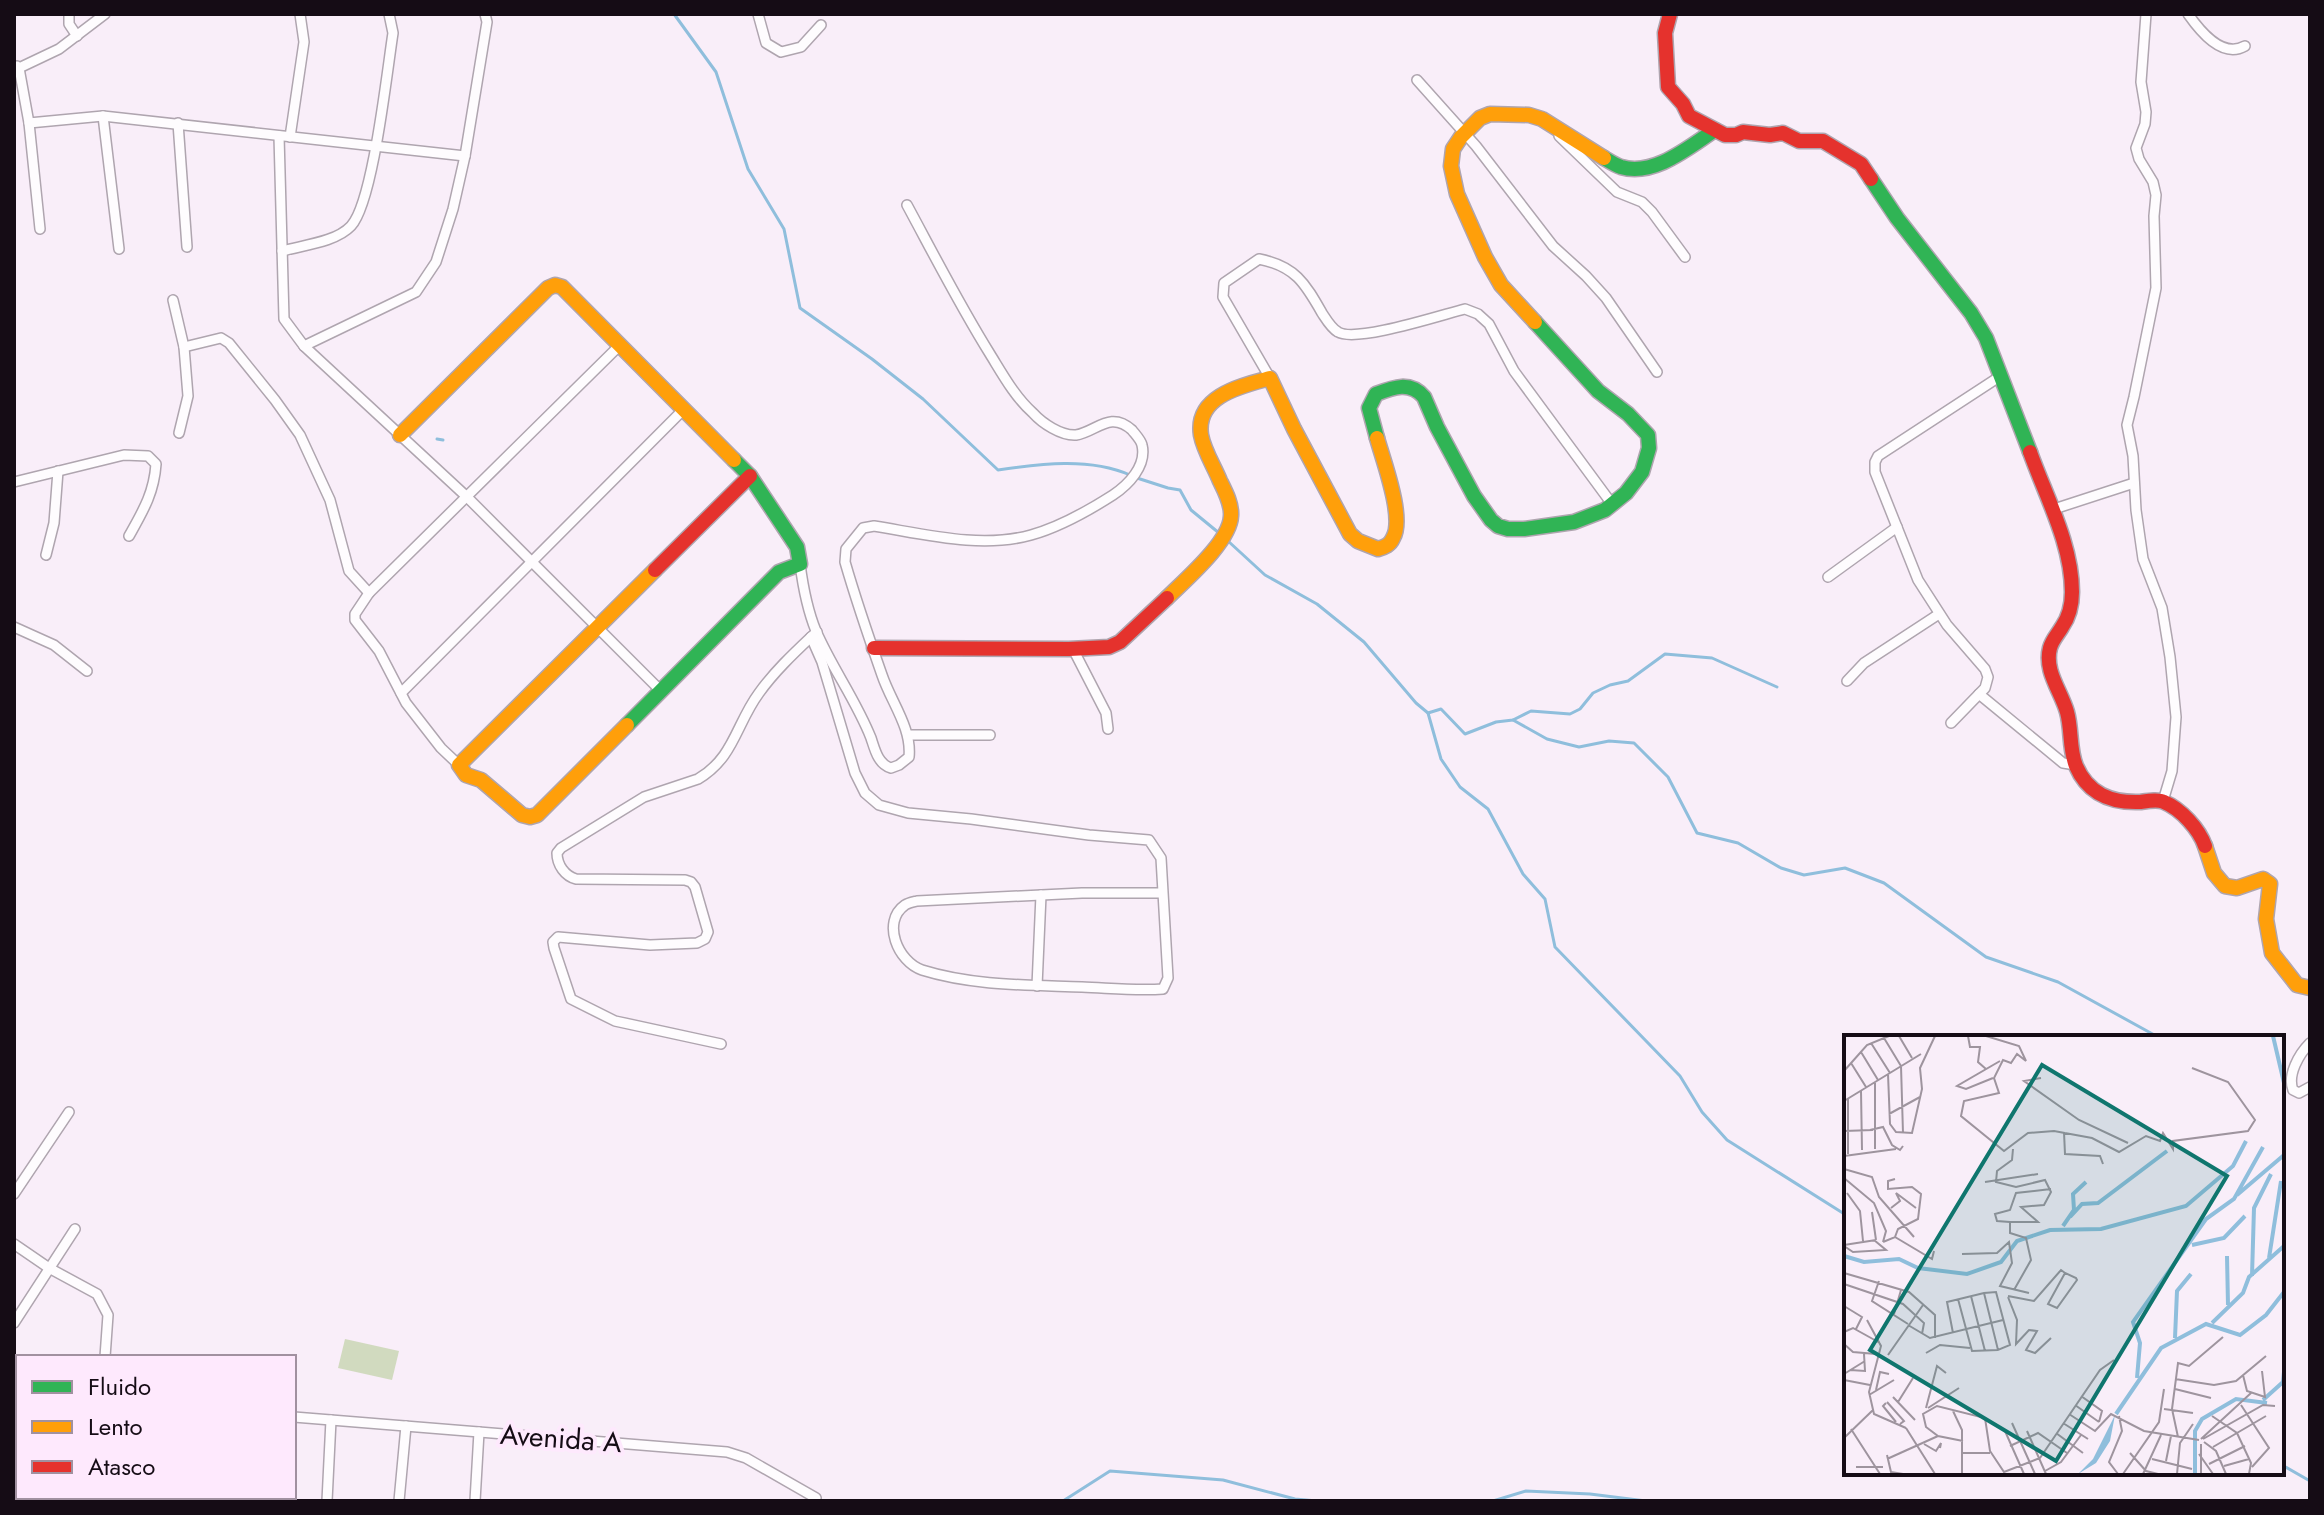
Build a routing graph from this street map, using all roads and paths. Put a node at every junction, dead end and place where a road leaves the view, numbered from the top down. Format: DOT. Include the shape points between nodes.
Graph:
graph roads {
  1 [pos="69,14"];
  2 [pos="105,14"];
  3 [pos="389,14"];
  4 [pos="485,14"];
  5 [pos="758,14"];
  6 [pos="1670,14"];
  7 [pos="2146,14"];
  8 [pos="2188,14"];
  9 [pos="303,15"];
  10 [pos="821,25"];
  11 [pos="77,36"];
  12 [pos="2245,46"];
  13 [pos="16,66"];
  14 [pos="1417,80"];
  15 [pos="103,116"];
  16 [pos="1542,119"];
  17 [pos="29,123"];
  18 [pos="178,123"];
  19 [pos="1715,130"];
  20 [pos="1465,133"];
  21 [pos="285,136"];
  22 [pos="375,146"];
  23 [pos="465,156"];
  24 [pos="907,205"];
  25 [pos="40,229"];
  26 [pos="187,247"];
  27 [pos="119,249"];
  28 [pos="282,251"];
  29 [pos="1685,257"];
  30 [pos="173,300"];
  31 [pos="304,346"];
  32 [pos="619,346"];
  33 [pos="184,347"];
  34 [pos="1657,372"];
  35 [pos="1999,377"];
  36 [pos="1270,378"];
  37 [pos="684,409"];
  38 [pos="179,433"];
  39 [pos="400,435"];
  40 [pos="58,471"];
  41 [pos="750,476"];
  42 [pos="14,482"];
  43 [pos="2134,483"];
  44 [pos="467,497"];
  45 [pos="1612,504"];
  46 [pos="2051,510"];
  47 [pos="1897,527"];
  48 [pos="129,536"];
  49 [pos="46,555"];
  50 [pos="531,562"];
  51 [pos="800,564"];
  52 [pos="1828,577"];
  53 [pos="369,593"];
  54 [pos="1939,614"];
  55 [pos="14,627"];
  56 [pos="597,627"];
  57 [pos="814,634"];
  58 [pos="874,648"];
  59 [pos="1073,649"];
  60 [pos="87,671"];
  61 [pos="1847,681"];
  62 [pos="661,691"];
  63 [pos="401,693"];
  64 [pos="1979,694"];
  65 [pos="1951,723"];
  66 [pos="1108,729"];
  67 [pos="908,735"];
  68 [pos="990,735"];
  69 [pos="459,765"];
  70 [pos="2076,765"];
  71 [pos="2163,801"];
  72 [pos="1163,893"];
  73 [pos="1041,895"];
  74 [pos="1037,986"];
  75 [pos="2310,988"];
  76 [pos="2310,1043"];
  77 [pos="721,1044"];
  78 [pos="2310,1087"];
  79 [pos="69,1112"];
  80 [pos="14,1194"];
  81 [pos="75,1229"];
  82 [pos="14,1244"];
  83 [pos="49,1268"];
  84 [pos="14,1323"];
  85 [pos="105,1355"];
  86 [pos="296,1417"];
  87 [pos="331,1420"];
  88 [pos="406,1426"];
  89 [pos="479,1432"];
  90 [pos="816,1498"];
  91 [pos="327,1501"];
  92 [pos="399,1501"];
  93 [pos="475,1501"];
  1 -- 11 [label="street"];
  2 -- 11 [label="street"];
  3 -- 22 [label="street" via="393,33"];
  4 -- 23 [label="street"];
  5 -- 10 [label="street" via="766,43 781,52 801,47"];
  6 -- 19 [label="street" via="1665,33 1668,87 1689,116"];
  7 -- 43 [label="street" via="2141,82 2146,112 2136,148 2156,195 2156,288 2127,425"];
  8 -- 12 [label="street" via="2220,46 2231,51"];
  9 -- 21 [label="street" via="304,42"];
  11 -- 13 [label="street"];
  13 -- 17 [label="street"];
  14 -- 20 [label="street"];
  15 -- 17 [label="street"];
  15 -- 18 [label="street"];
  15 -- 27 [label="street"];
  16 -- 19 [label="street" via="1624,168 1650,167 1670,159"];
  16 -- 20 [label="street" via="1490,114"];
  16 -- 29 [label="street" via="1601,179 1642,202"];
  17 -- 25 [label="street"];
  18 -- 21 [label="street"];
  18 -- 26 [label="street"];
  19 -- 35 [label="street" via="1823,141 1861,164 1971,313"];
  20 -- 34 [label="street" via="1553,246 1606,298"];
  20 -- 45 [label="street" via="1453,149 1457,194 1501,285 1598,391 1648,435 1642,474"];
  21 -- 22 [label="street"];
  21 -- 28 [label="street"];
  22 -- 23 [label="street"];
  22 -- 28 [label="street" via="366,197 352,225 334,237"];
  23 -- 31 [label="street" via="436,262 416,292"];
  24 -- 58 [label="street" via="965,312 1034,414 1075,435 1106,422 1124,424 1142,445 1141,461 1128,482 1094,507 1031,535 991,541 863,528 846,549 845,562"];
  28 -- 31 [label="street" via="284,319"];
  30 -- 33 [label="street"];
  31 -- 39 [label="street"];
  32 -- 37 [label="street"];
  32 -- 39 [label="street" via="555,285"];
  32 -- 44 [label="street"];
  33 -- 38 [label="street" via="188,396"];
  33 -- 53 [label="street" via="221,338 275,400 300,435 330,500 349,571"];
  35 -- 46 [label="street"];
  35 -- 47 [label="street" via="1878,456 1875,472"];
  36 -- 45 [label="street" via="1223,297 1224,283 1259,259 1280,263 1307,286 1339,333 1359,336 1465,309 1489,324 1514,371"];
  36 -- 45 [label="street" via="1350,534 1367,546 1387,546 1396,531 1394,502 1369,408 1376,394 1397,386 1418,391 1425,399 1480,504 1501,527 1511,531 1559,525 1594,516"];
  36 -- 59 [label="street" via="1216,398 1200,423 1232,515 1216,548 1120,642"];
  37 -- 41 [label="street"];
  37 -- 50 [label="street"];
  39 -- 44 [label="street"];
  40 -- 42 [label="street"];
  40 -- 48 [label="street" via="124,455 148,456 156,464 155,483"];
  40 -- 49 [label="street"];
  41 -- 51 [label="street" via="797,547"];
  41 -- 56 [label="street"];
  43 -- 46 [label="street"];
  43 -- 71 [label="street" via="2143,559 2162,608 2176,717 2172,771"];
  44 -- 50 [label="street"];
  44 -- 53 [label="street"];
  46 -- 70 [label="street" via="2070,567 2071,595 2069,616 2054,637 2049,658 2052,680 2066,709"];
  47 -- 52 [label="street"];
  47 -- 54 [label="street" via="1918,580"];
  50 -- 56 [label="street"];
  50 -- 63 [label="street"];
  51 -- 57 [label="street"];
  51 -- 62 [label="street" via="779,572"];
  53 -- 63 [label="street" via="355,620"];
  54 -- 61 [label="street" via="1864,663"];
  54 -- 64 [label="street" via="1985,669 1988,677"];
  55 -- 60 [label="street" via="54,645"];
  56 -- 62 [label="street"];
  56 -- 69 [label="street"];
  57 -- 67 [label="street" via="856,703 885,766 909,757"];
  57 -- 72 [label="street" via="855,773 879,805 908,813 1149,840 1161,858"];
  57 -- 77 [label="street" via="758,694 731,747 707,774 638,800 557,853 566,875 576,879 691,882 708,932 697,943 650,945 558,937 554,948 571,999 615,1021"];
  58 -- 59 [label="street"];
  58 -- 67 [label="street"];
  59 -- 66 [label="street" via="1106,713"];
  62 -- 69 [label="street" via="537,815 522,815"];
  63 -- 69 [label="street"];
  64 -- 65 [label="street"];
  64 -- 70 [label="street" via="2063,763"];
  67 -- 68 [label="street"];
  70 -- 71 [label="street" via="2103,799"];
  71 -- 75 [label="street" via="2198,830 2209,862 2226,886 2263,879 2270,884 2266,919 2272,953 2297,985"];
  72 -- 73 [label="street"];
  72 -- 74 [label="street" via="1168,978 1163,989"];
  73 -- 74 [label="street"];
  73 -- 74 [label="street" via="917,901 905,905 896,918 893,937 900,953 918,969"];
  76 -- 78 [label="street" via="2290,1082 2299,1093"];
  79 -- 80 [label="street"];
  81 -- 83 [label="street"];
  82 -- 83 [label="street"];
  83 -- 84 [label="street"];
  83 -- 85 [label="street" via="103,1302 108,1315"];
  86 -- 87 [label="street, Avenida A"];
  87 -- 88 [label="street, Avenida A"];
  87 -- 91 [label="street"];
  88 -- 89 [label="street, Avenida A"];
  88 -- 92 [label="street"];
  89 -- 90 [label="street, Avenida A" via="727,1452 757,1463"];
  89 -- 93 [label="street"];
}
